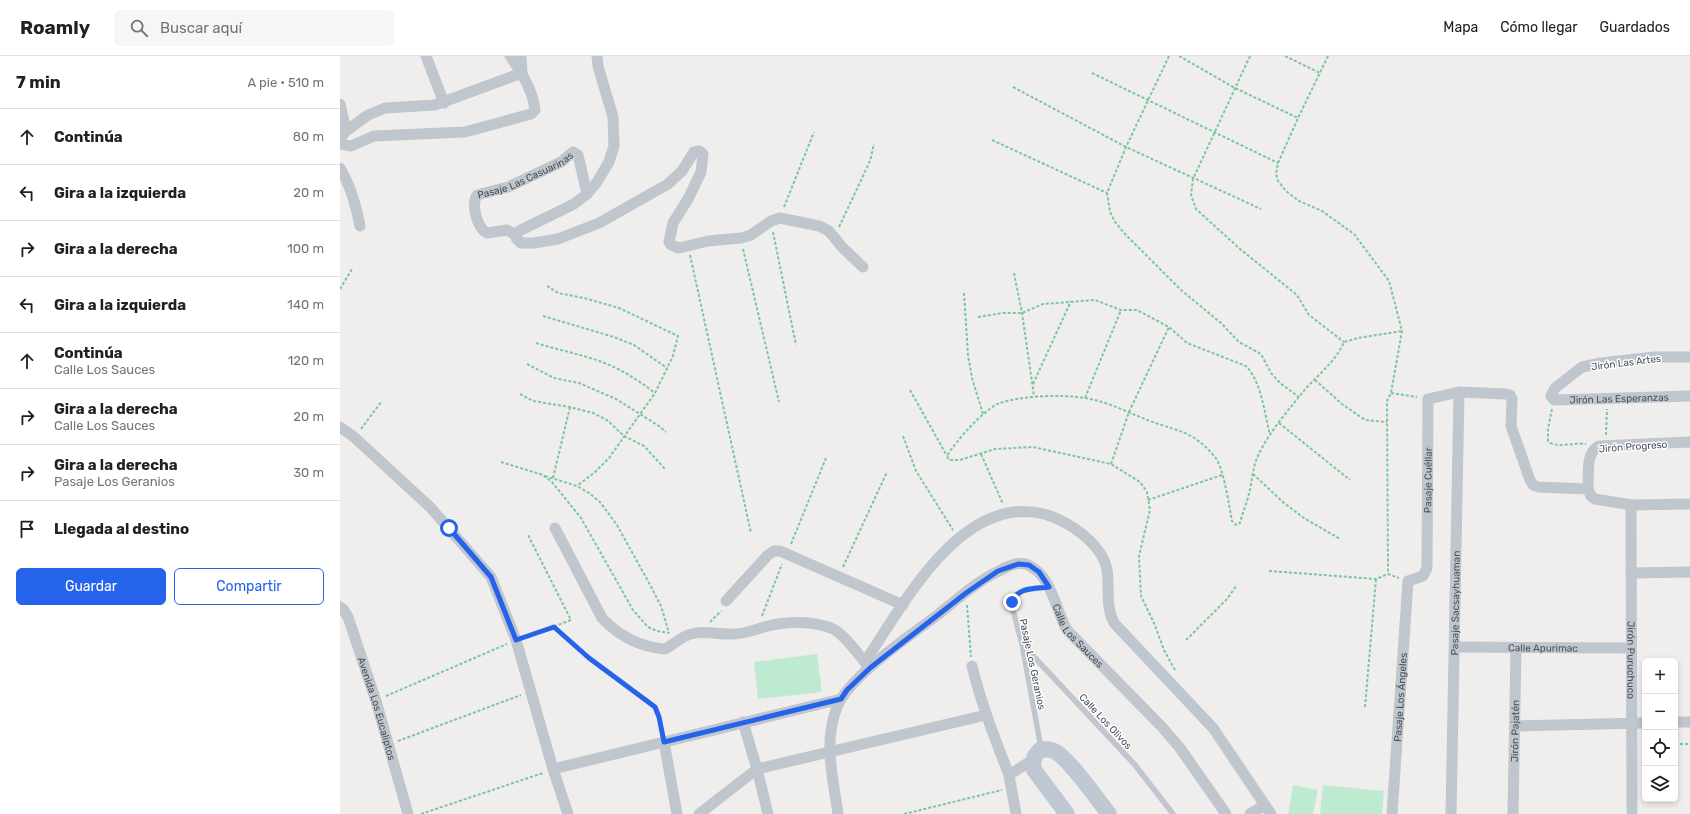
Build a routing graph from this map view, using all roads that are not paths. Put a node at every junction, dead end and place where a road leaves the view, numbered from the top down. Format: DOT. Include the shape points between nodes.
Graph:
graph roads {
  1 [pos="426,56"];
  2 [pos="510,56"];
  3 [pos="521,56"];
  4 [pos="597,56"];
  5 [pos="522,73"];
  6 [pos="444,103"];
  7 [pos="340,104"];
  8 [pos="343,135"];
  9 [pos="340,144"];
  10 [pos="340,168"];
  11 [pos="587,194"];
  12 [pos="360,226"];
  13 [pos="516,234"];
  14 [pos="863,267"];
  15 [pos="1690,357"];
  16 [pos="1459,392"];
  17 [pos="1690,396"];
  18 [pos="1552,398"];
  19 [pos="340,427"];
  20 [pos="1690,442"];
  21 [pos="1588,489"];
  22 [pos="1690,504"];
  23 [pos="1631,505"];
  24 [pos="555,528"];
  25 [pos="1690,572"];
  26 [pos="1631,573"];
  27 [pos="1408,581"];
  28 [pos="1049,587"];
  29 [pos="726,601"];
  30 [pos="903,606"];
  31 [pos="340,607"];
  32 [pos="1022,644"];
  33 [pos="1455,646"];
  34 [pos="1516,647"];
  35 [pos="1631,648"];
  36 [pos="867,665"];
  37 [pos="972,666"];
  38 [pos="841,699"];
  39 [pos="986,716"];
  40 [pos="743,722"];
  41 [pos="1678,722"];
  42 [pos="1690,722"];
  43 [pos="1632,723"];
  44 [pos="1642,723"];
  45 [pos="1514,726"];
  46 [pos="664,742"];
  47 [pos="1041,749"];
  48 [pos="829,751"];
  49 [pos="1032,762"];
  50 [pos="553,769"];
  51 [pos="757,769"];
  52 [pos="1009,775"];
  53 [pos="1268,810"];
  54 [pos="408,814"];
  55 [pos="568,814"];
  56 [pos="677,814"];
  57 [pos="699,814"];
  58 [pos="768,814"];
  59 [pos="838,814"];
  60 [pos="1016,814"];
  61 [pos="1067,814"];
  62 [pos="1109,814"];
  63 [pos="1173,814"];
  64 [pos="1226,814"];
  65 [pos="1250,814"];
  66 [pos="1392,814"];
  67 [pos="1451,814"];
  68 [pos="1512,814"];
  69 [pos="1632,814"];
  1 -- 6 [label="street"];
  2 -- 5 [label="street"];
  3 -- 5 [label="street"];
  4 -- 11 [label="street" via="613,117 614,146 597,182"];
  5 -- 6 [label="street"];
  5 -- 9 [label="street" via="534,101 535,110 531,114 465,132 374,136 351,146"];
  6 -- 8 [label="street" via="436,106 385,108 368,115"];
  7 -- 8 [label="street"];
  10 -- 12 [label="street" via="356,203"];
  11 -- 13 [label="street" via="574,204"];
  11 -- 13 [label="street, Pasaje Las Casuarinas" via="578,155 573,152 561,162 508,187 477,195 474,204 482,229 487,233 507,230"];
  13 -- 14 [label="street" via="521,243 534,243 558,239 598,223 668,184 682,171 694,152 699,151 703,154 701,172 673,223 669,242 671,246 678,248 708,241 741,238 751,235 775,219 818,226 829,231"];
  15 -- 18 [label="street, Jirón Las Artes" via="1654,357 1582,367 1555,388"];
  16 -- 21 [label="street" via="1510,395 1511,426 1533,485"];
  16 -- 27 [label="street, Pasaje Cuéllar" via="1428,399 1427,568 1423,576"];
  16 -- 33 [label="street, Pasaje Sacsayhuaman"];
  17 -- 18 [label="street, Jirón Las Esperanzas"];
  19 -- 50 [label="street" via="430,507 491,577 516,640"];
  20 -- 21 [label="street, Jirón Progreso" via="1594,448 1590,455"];
  21 -- 23 [label="street" via="1595,499"];
  22 -- 23 [label="street"];
  23 -- 26 [label="street, Jirón Puruchuco"];
  24 -- 36 [label="street" via="602,618 623,636 644,646 665,649 688,634 701,631 732,634 751,632 782,623 804,623 832,629 842,636"];
  25 -- 26 [label="street"];
  26 -- 35 [label="street, Jirón Puruchuco"];
  27 -- 66 [label="street, Pasaje Los Ángeles"];
  28 -- 32 [label="lane, Pasaje Los Geranios" via="1022,590 1015,595 1012,602 1013,610"];
  28 -- 36 [label="street, Calle Los Sauces" via="1039,572 1029,565 1018,564 998,571"];
  28 -- 64 [label="street, Calle Los Sauces" via="1067,630 1162,727 1180,748"];
  29 -- 30 [label="street" via="768,556 774,551 780,551"];
  30 -- 36 [label="street"];
  30 -- 53 [label="street" via="919,579 941,554 976,525 1007,512 1030,511 1055,517 1089,540 1100,553 1108,568 1110,612 1114,623 1213,728"];
  31 -- 54 [label="street, Avenida Los Eucaliptos" via="348,618 376,701"];
  32 -- 47 [label="lane, Pasaje Los Geranios"];
  32 -- 63 [label="lane, Calle Los Olivos" via="1135,765"];
  33 -- 34 [label="street, Calle Apurimac"];
  33 -- 67 [label="street, Pasaje Sacsayhuaman"];
  34 -- 35 [label="street, Calle Apurimac"];
  34 -- 45 [label="street, Jirón Pajatén"];
  35 -- 43 [label="street, Jirón Puruchuco"];
  36 -- 38 [label="street"];
  37 -- 39 [label="street"];
  38 -- 40 [label="street"];
  38 -- 48 [label="street" via="830,727"];
  39 -- 48 [label="street"];
  39 -- 52 [label="street"];
  40 -- 46 [label="street"];
  40 -- 51 [label="street"];
  41 -- 42 [label="street"];
  43 -- 44 [label="street"];
  43 -- 45 [label="street"];
  43 -- 69 [label="street, Jirón Puruchuco"];
  45 -- 68 [label="street, Jirón Pajatén"];
  46 -- 50 [label="street"];
  46 -- 56 [label="street"];
  47 -- 49 [label="street"];
  47 -- 62 [label="street" via="1049,748 1058,752"];
  48 -- 51 [label="street"];
  48 -- 59 [label="street"];
  49 -- 52 [label="street"];
  49 -- 61 [label="street" via="1034,770"];
  50 -- 55 [label="street"];
  51 -- 57 [label="street"];
  51 -- 58 [label="street"];
  52 -- 60 [label="street"];
  53 -- 65 [label="street"];
}
